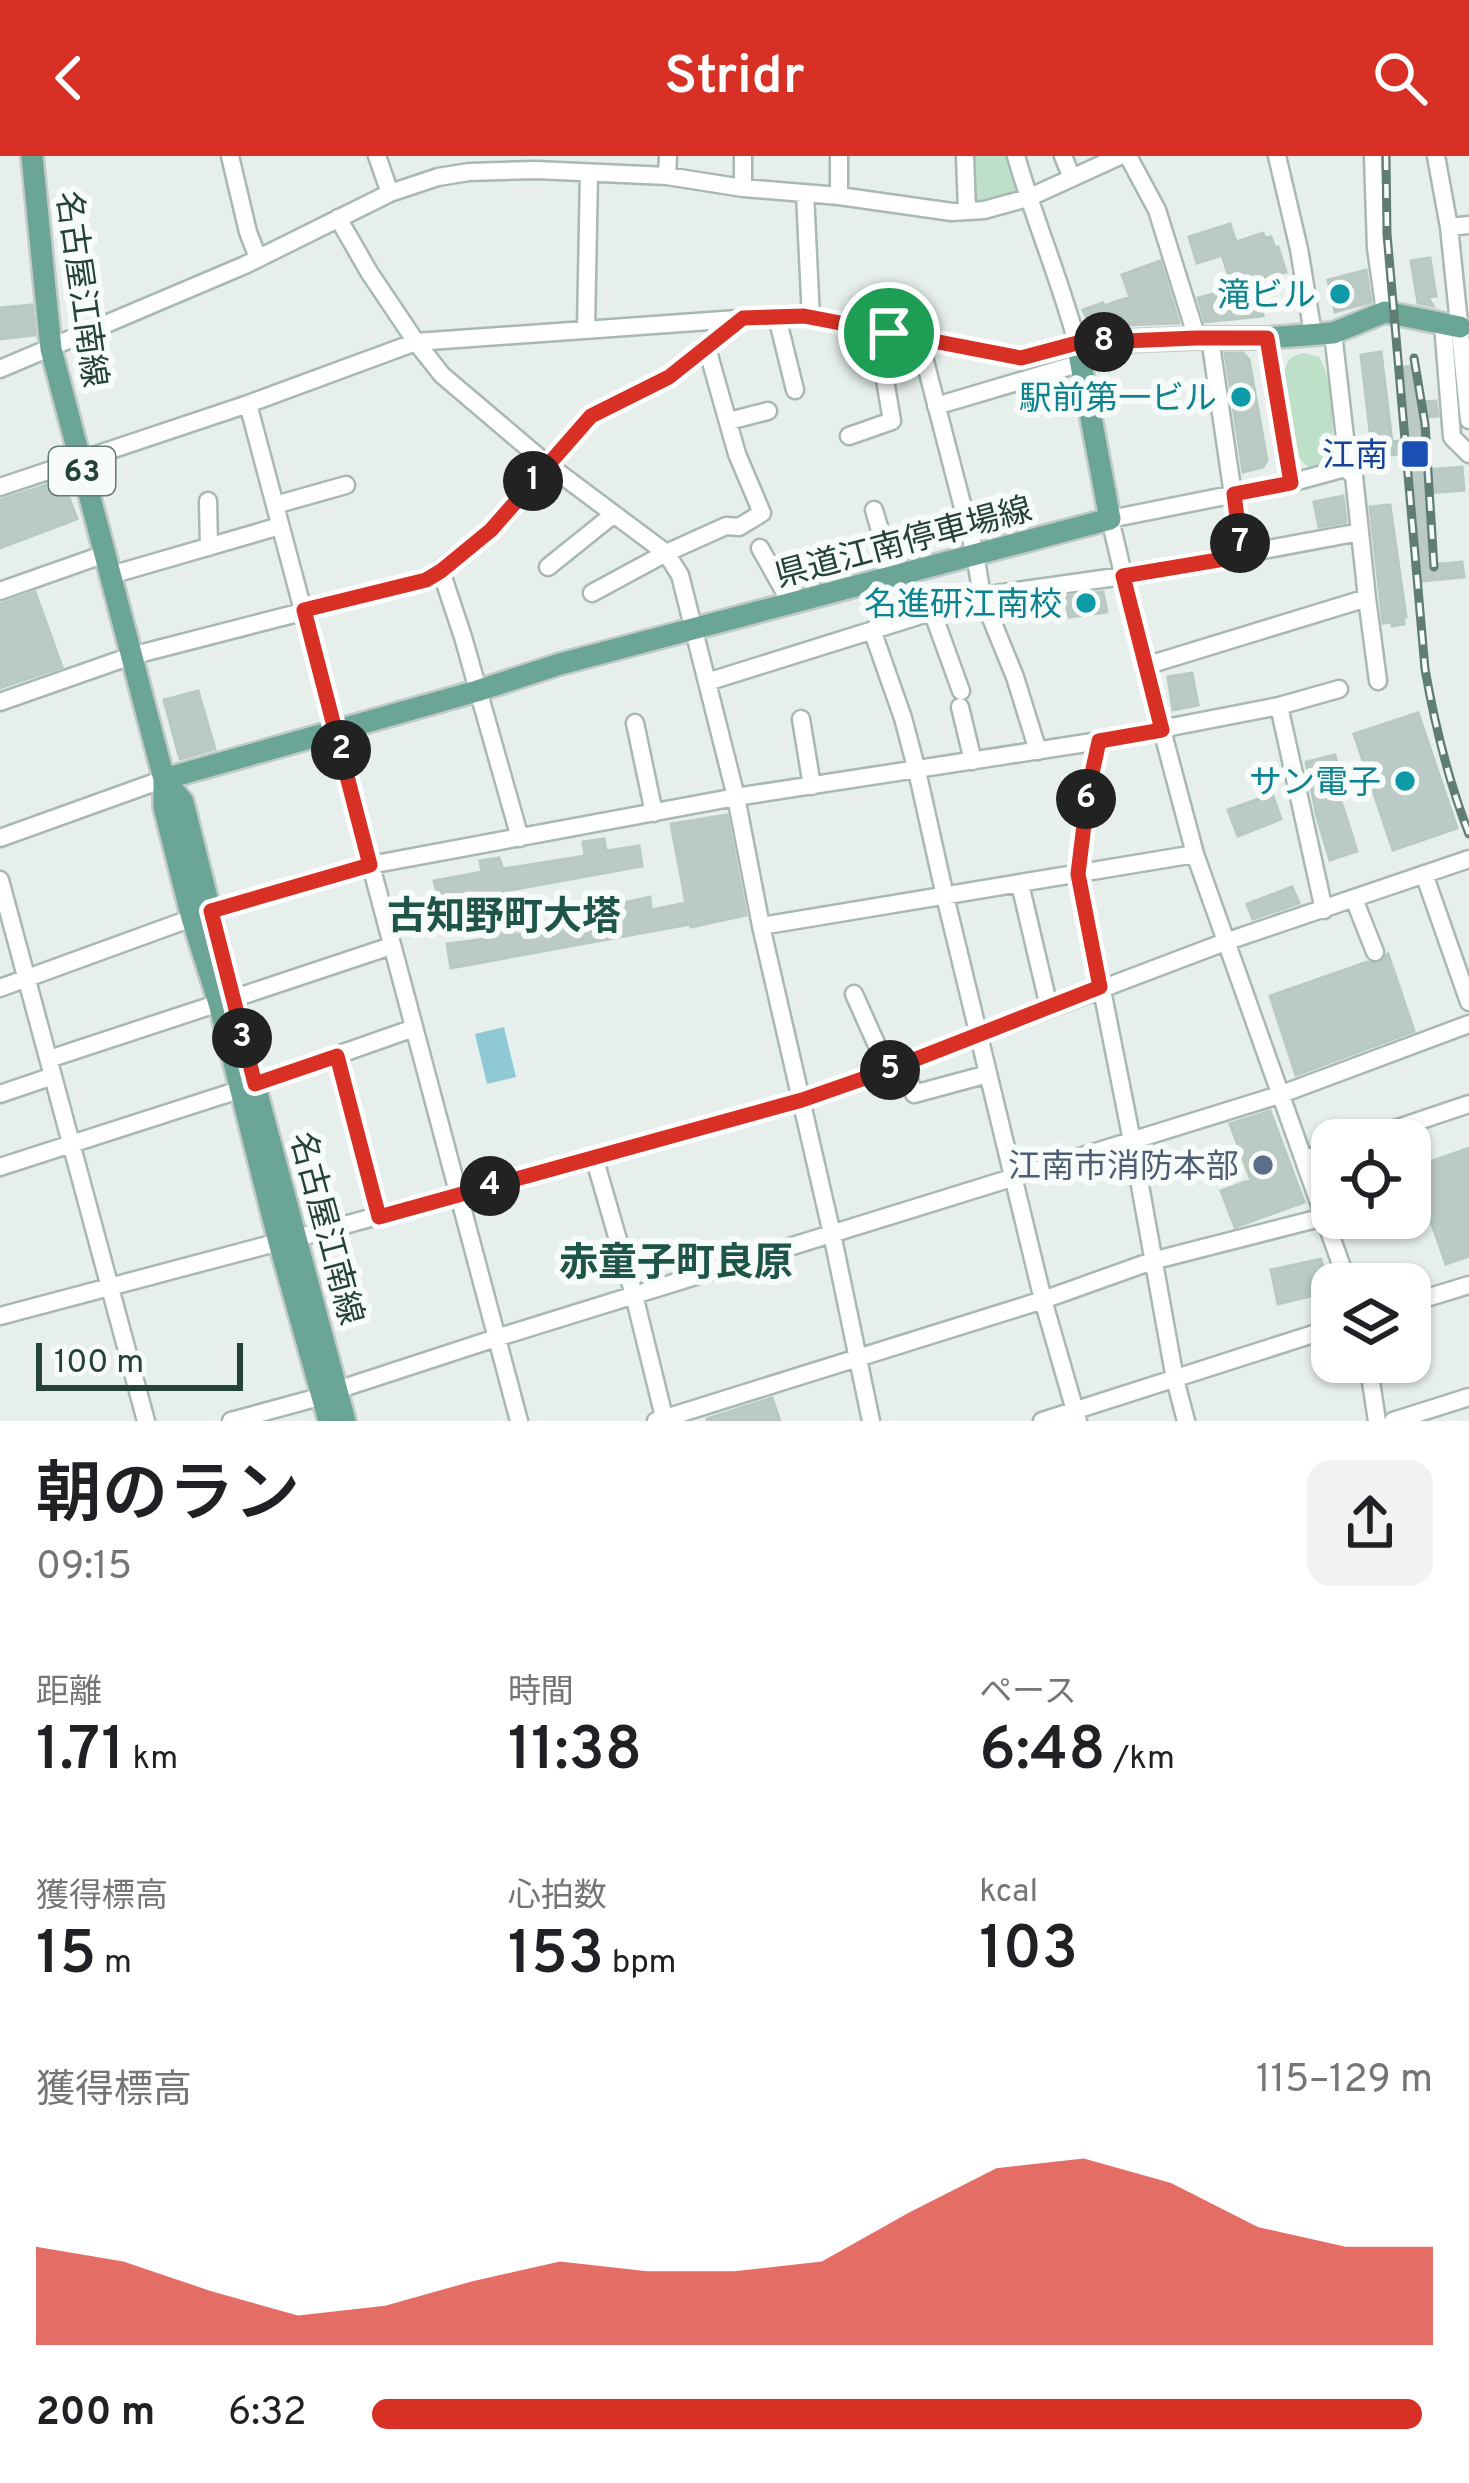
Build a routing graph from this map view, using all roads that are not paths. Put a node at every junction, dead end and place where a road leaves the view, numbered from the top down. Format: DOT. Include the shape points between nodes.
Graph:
graph roads {
  1 [pos="32,156"];
  2 [pos="230,156"];
  3 [pos="376,156"];
  4 [pos="668,156"];
  5 [pos="743,156"];
  6 [pos="838,156"];
  7 [pos="964,156"];
  8 [pos="1016,156"];
  9 [pos="1063,156"];
  10 [pos="1124,156"];
  11 [pos="1277,156"];
  12 [pos="1373,156"];
  13 [pos="1436,156"];
  14 [pos="524,163"];
  15 [pos="580,167"];
  16 [pos="667,176"];
  17 [pos="1072,178"];
  18 [pos="743,188"];
  19 [pos="390,193"];
  20 [pos="805,194"];
  21 [pos="839,196"];
  22 [pos="1028,198"];
  23 [pos="967,211"];
  24 [pos="338,218"];
  25 [pos="1469,225"];
  26 [pos="1449,227"];
  27 [pos="258,258"];
  28 [pos="1385,312"];
  29 [pos="777,317"];
  30 [pos="743,318"];
  31 [pos="811,318"];
  32 [pos="1458,327"];
  33 [pos="586,329"];
  34 [pos="889,333"];
  35 [pos="1323,333"];
  36 [pos="919,338"];
  37 [pos="1203,338"];
  38 [pos="1267,338"];
  39 [pos="416,342"];
  40 [pos="706,348"];
  41 [pos="51,349"];
  42 [pos="1079,353"];
  43 [pos="0,369"];
  44 [pos="795,390"];
  45 [pos="248,404"];
  46 [pos="936,406"];
  47 [pos="769,411"];
  48 [pos="1469,419"];
  49 [pos="729,421"];
  50 [pos="850,436"];
  51 [pos="1469,454"];
  52 [pos="80,461"];
  53 [pos="547,464"];
  54 [pos="1345,468"];
  55 [pos="1291,483"];
  56 [pos="346,484"];
  57 [pos="0,487"];
  58 [pos="1234,494"];
  59 [pos="208,501"];
  60 [pos="275,506"];
  61 [pos="874,511"];
  62 [pos="614,514"];
  63 [pos="1111,520"];
  64 [pos="280,526"];
  65 [pos="1360,532"];
  66 [pos="209,547"];
  67 [pos="760,548"];
  68 [pos="666,553"];
  69 [pos="976,554"];
  70 [pos="1242,556"];
  71 [pos="108,565"];
  72 [pos="548,567"];
  73 [pos="441,571"];
  74 [pos="1123,576"];
  75 [pos="894,578"];
  76 [pos="0,591"];
  77 [pos="592,593"];
  78 [pos="982,596"];
  79 [pos="1367,598"];
  80 [pos="792,605"];
  81 [pos="304,610"];
  82 [pos="932,611"];
  83 [pos="694,630"];
  84 [pos="872,630"];
  85 [pos="131,656"];
  86 [pos="1144,666"];
  87 [pos="1378,681"];
  88 [pos="707,682"];
  89 [pos="1339,689"];
  90 [pos="478,692"];
  91 [pos="0,702"];
  92 [pos="1279,706"];
  93 [pos="801,719"];
  94 [pos="635,723"];
  95 [pos="1162,730"];
  96 [pos="337,731"];
  97 [pos="1099,741"];
  98 [pos="1038,751"];
  99 [pos="973,761"];
  100 [pos="917,771"];
  101 [pos="164,779"];
  102 [pos="812,786"];
  103 [pos="736,797"];
  104 [pos="654,813"];
  105 [pos="0,838"];
  106 [pos="520,838"];
  107 [pos="1196,854"];
  108 [pos="1469,858"];
  109 [pos="370,865"];
  110 [pos="1078,874"];
  111 [pos="1424,874"];
  112 [pos="0,880"];
  113 [pos="1020,884"];
  114 [pos="945,896"];
  115 [pos="1354,898"];
  116 [pos="1324,910"];
  117 [pos="201,915"];
  118 [pos="761,926"];
  119 [pos="1225,941"];
  120 [pos="391,946"];
  121 [pos="1375,952"];
  122 [pos="26,978"];
  123 [pos="1100,987"];
  124 [pos="0,988"];
  125 [pos="854,994"];
  126 [pos="225,1001"];
  127 [pos="1469,1002"];
  128 [pos="1048,1007"];
  129 [pos="1469,1024"];
  130 [pos="414,1028"];
  131 [pos="979,1035"];
  132 [pos="337,1056"];
  133 [pos="896,1067"];
  134 [pos="51,1068"];
  135 [pos="988,1074"];
  136 [pos="248,1087"];
  137 [pos="0,1094"];
  138 [pos="1279,1094"];
  139 [pos="802,1100"];
  140 [pos="1469,1104"];
  141 [pos="1424,1119"];
  142 [pos="1132,1141"];
  143 [pos="71,1145"];
  144 [pos="593,1156"];
  145 [pos="1311,1157"];
  146 [pos="1304,1159"];
  147 [pos="0,1167"];
  148 [pos="1013,1179"];
  149 [pos="1311,1179"];
  150 [pos="459,1195"];
  151 [pos="379,1217"];
  152 [pos="1311,1220"];
  153 [pos="832,1234"];
  154 [pos="288,1240"];
  155 [pos="1152,1262"];
  156 [pos="1469,1285"];
  157 [pos="110,1287"];
  158 [pos="634,1295"];
  159 [pos="1431,1297"];
  160 [pos="1043,1300"];
  161 [pos="0,1316"];
  162 [pos="1311,1335"];
  163 [pos="496,1338"];
  164 [pos="859,1357"];
  165 [pos="1175,1379"];
  166 [pos="1371,1383"];
  167 [pos="330,1393"];
  168 [pos="1469,1397"];
  169 [pos="1077,1416"];
  170 [pos="662,1420"];
  171 [pos="146,1421"];
  172 [pos="231,1421"];
  173 [pos="329,1421"];
  174 [pos="345,1421"];
  175 [pos="519,1421"];
  176 [pos="871,1421"];
  177 [pos="1042,1421"];
  178 [pos="1186,1421"];
  179 [pos="1377,1421"];
  180 [pos="1393,1421"];
  1 -- 41 [label="main road, 名古屋江南線 / 63"];
  2 -- 27 [label="street"];
  3 -- 19 [label="street"];
  4 -- 16 [label="street"];
  5 -- 18 [label="street"];
  6 -- 21 [label="street"];
  7 -- 23 [label="street"];
  8 -- 22 [label="street"];
  9 -- 17 [label="street"];
  10 -- 17 [label="street"];
  10 -- 37 [label="street" via="1157,210"];
  11 -- 35 [label="street"];
  12 -- 28 [label="street"];
  13 -- 26 [label="street"];
  14 -- 15 [label="street"];
  14 -- 19 [label="street"];
  15 -- 16 [label="street"];
  15 -- 33 [label="street"];
  16 -- 18 [label="street"];
  17 -- 22 [label="street"];
  18 -- 20 [label="street"];
  19 -- 24 [label="street"];
  20 -- 21 [label="street"];
  20 -- 31 [label="street"];
  21 -- 23 [label="street"];
  22 -- 23 [label="street"];
  22 -- 42 [label="street"];
  24 -- 27 [label="street"];
  24 -- 39 [label="street"];
  25 -- 26 [label="street"];
  26 -- 32 [label="street"];
  27 -- 41 [label="street"];
  28 -- 32 [label="main road"];
  28 -- 35 [label="main road"];
  29 -- 30 [label="street"];
  29 -- 31 [label="street"];
  29 -- 44 [label="street"];
  30 -- 33 [label="street"];
  30 -- 40 [label="street"];
  31 -- 34 [label="street"];
  32 -- 48 [label="street"];
  32 -- 51 [label="street" via="1452,437"];
  33 -- 39 [label="street"];
  34 -- 36 [label="street"];
  34 -- 50 [label="street" via="883,368 892,421"];
  35 -- 38 [label="main road"];
  35 -- 54 [label="street"];
  36 -- 42 [label="street" via="1021,358"];
  36 -- 46 [label="street"];
  37 -- 38 [label="main road"];
  37 -- 42 [label="main road"];
  37 -- 58 [label="street"];
  38 -- 55 [label="street"];
  39 -- 45 [label="street"];
  39 -- 53 [label="street" via="442,375"];
  40 -- 49 [label="street"];
  40 -- 53 [label="street" via="669,377 591,416"];
  41 -- 43 [label="street"];
  41 -- 52 [label="main road, 名古屋江南線 / 63"];
  42 -- 46 [label="street"];
  42 -- 63 [label="main road"];
  45 -- 52 [label="street"];
  45 -- 60 [label="street"];
  46 -- 69 [label="street"];
  47 -- 49 [label="street"];
  49 -- 68 [label="street" via="762,513"];
  52 -- 57 [label="street"];
  52 -- 71 [label="main road, 名古屋江南線 / 63"];
  53 -- 62 [label="street"];
  53 -- 73 [label="street" via="491,530"];
  54 -- 55 [label="street"];
  54 -- 65 [label="street" via="1354,476"];
  55 -- 58 [label="street"];
  56 -- 60 [label="street"];
  58 -- 63 [label="street"];
  58 -- 70 [label="street"];
  59 -- 66 [label="street"];
  60 -- 64 [label="street"];
  61 -- 75 [label="street"];
  62 -- 68 [label="street"];
  62 -- 72 [label="street"];
  63 -- 69 [label="main road, 県道江南停車場線"];
  63 -- 74 [label="street"];
  64 -- 66 [label="street"];
  64 -- 81 [label="street"];
  65 -- 70 [label="street"];
  65 -- 79 [label="street"];
  66 -- 71 [label="street"];
  67 -- 80 [label="street"];
  68 -- 77 [label="street"];
  68 -- 83 [label="street"];
  69 -- 75 [label="main road, 県道江南停車場線"];
  69 -- 78 [label="street"];
  70 -- 74 [label="street"];
  71 -- 76 [label="street"];
  71 -- 85 [label="main road, 名古屋江南線 / 63"];
  73 -- 81 [label="street"];
  73 -- 90 [label="street"];
  74 -- 78 [label="street"];
  74 -- 86 [label="street"];
  75 -- 80 [label="main road, 県道江南停車場線"];
  78 -- 82 [label="street"];
  78 -- 98 [label="street"];
  79 -- 86 [label="street"];
  79 -- 87 [label="street"];
  80 -- 83 [label="main road, 県道江南停車場線"];
  81 -- 85 [label="street"];
  81 -- 96 [label="street"];
  82 -- 84 [label="street"];
  82 -- 99 [label="street"];
  83 -- 88 [label="street"];
  83 -- 90 [label="main road, 県道江南停車場線"];
  84 -- 88 [label="street"];
  84 -- 100 [label="street"];
  85 -- 91 [label="street"];
  85 -- 101 [label="main road, 名古屋江南線 / 63"];
  86 -- 95 [label="street"];
  88 -- 103 [label="street"];
  89 -- 92 [label="street"];
  90 -- 96 [label="main road, 県道江南停車場線"];
  90 -- 106 [label="street"];
  92 -- 95 [label="street"];
  92 -- 116 [label="street"];
  93 -- 102 [label="street"];
  94 -- 104 [label="street"];
  95 -- 97 [label="street"];
  95 -- 107 [label="street"];
  96 -- 101 [label="main road, 県道江南停車場線"];
  96 -- 109 [label="street"];
  97 -- 98 [label="street"];
  97 -- 110 [label="street"];
  98 -- 99 [label="street"];
  99 -- 100 [label="street"];
  100 -- 102 [label="street"];
  100 -- 114 [label="street"];
  101 -- 105 [label="street"];
  101 -- 117 [label="main road, 名古屋江南線 / 63" via="164,807"];
  102 -- 103 [label="street"];
  103 -- 104 [label="street"];
  103 -- 118 [label="street"];
  104 -- 106 [label="street"];
  106 -- 109 [label="street"];
  107 -- 110 [label="street"];
  107 -- 119 [label="street"];
  108 -- 111 [label="street"];
  109 -- 117 [label="street"];
  109 -- 120 [label="street"];
  110 -- 113 [label="street"];
  110 -- 123 [label="street"];
  111 -- 115 [label="street"];
  111 -- 127 [label="street"];
  112 -- 122 [label="street"];
  113 -- 114 [label="street"];
  113 -- 128 [label="street"];
  114 -- 118 [label="street"];
  114 -- 131 [label="street"];
  115 -- 116 [label="street"];
  115 -- 121 [label="street"];
  116 -- 119 [label="street"];
  117 -- 122 [label="street"];
  117 -- 126 [label="main road, 名古屋江南線 / 63"];
  118 -- 139 [label="street"];
  119 -- 123 [label="street"];
  119 -- 138 [label="street"];
  120 -- 126 [label="street"];
  120 -- 130 [label="street"];
  122 -- 124 [label="street"];
  122 -- 134 [label="street"];
  123 -- 128 [label="street"];
  123 -- 142 [label="street"];
  125 -- 133 [label="street"];
  126 -- 134 [label="street"];
  126 -- 136 [label="main road, 名古屋江南線 / 63"];
  128 -- 131 [label="street"];
  129 -- 138 [label="street"];
  130 -- 132 [label="street"];
  130 -- 150 [label="street"];
  131 -- 133 [label="street"];
  131 -- 135 [label="street"];
  132 -- 136 [label="street"];
  132 -- 151 [label="street"];
  133 -- 135 [label="street" via="914,1094"];
  133 -- 139 [label="street"];
  134 -- 137 [label="street"];
  134 -- 143 [label="street"];
  135 -- 148 [label="street"];
  136 -- 143 [label="street"];
  136 -- 154 [label="main road, 名古屋江南線 / 63"];
  138 -- 142 [label="street"];
  138 -- 146 [label="street"];
  139 -- 144 [label="street"];
  139 -- 153 [label="street"];
  140 -- 141 [label="street"];
  142 -- 148 [label="street"];
  142 -- 155 [label="street"];
  143 -- 147 [label="street"];
  143 -- 157 [label="street"];
  144 -- 150 [label="street"];
  144 -- 158 [label="street"];
  145 -- 146 [label="street"];
  146 -- 149 [label="street"];
  148 -- 153 [label="street"];
  148 -- 160 [label="street"];
  150 -- 151 [label="street"];
  150 -- 163 [label="street"];
  151 -- 154 [label="street"];
  152 -- 155 [label="street"];
  153 -- 158 [label="street"];
  153 -- 164 [label="street"];
  154 -- 157 [label="street"];
  154 -- 167 [label="main road, 名古屋江南線 / 63"];
  155 -- 160 [label="street"];
  155 -- 165 [label="street"];
  156 -- 159 [label="street"];
  157 -- 161 [label="street"];
  157 -- 171 [label="street"];
  158 -- 163 [label="street"];
  158 -- 170 [label="street"];
  160 -- 164 [label="street"];
  160 -- 169 [label="street"];
  162 -- 165 [label="street"];
  163 -- 167 [label="street"];
  163 -- 175 [label="street"];
  164 -- 170 [label="street"];
  164 -- 176 [label="street"];
  165 -- 169 [label="street"];
  165 -- 178 [label="street"];
  166 -- 179 [label="street"];
  167 -- 172 [label="street"];
  167 -- 173 [label="main road, 名古屋江南線 / 63"];
  167 -- 174 [label="main road, 名古屋江南線 / 63"];
  168 -- 180 [label="street"];
  169 -- 177 [label="street"];
}
